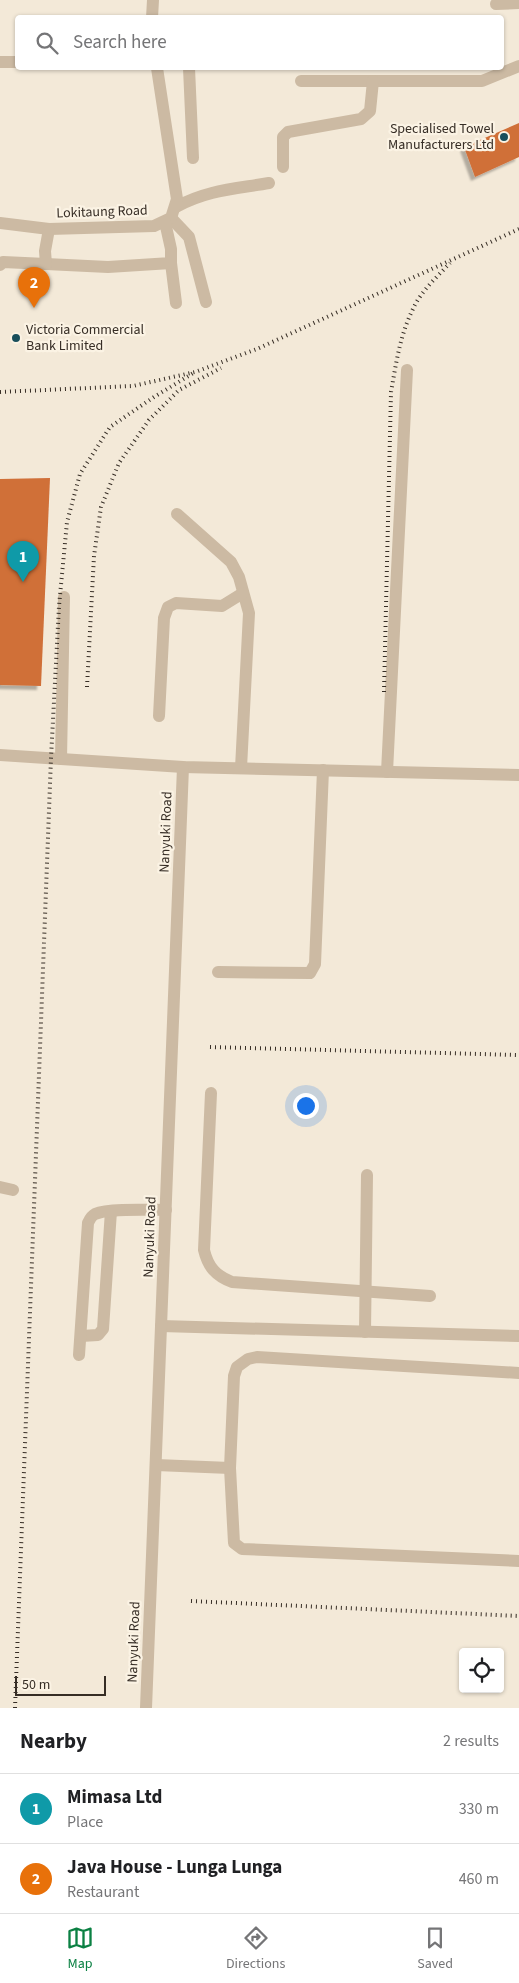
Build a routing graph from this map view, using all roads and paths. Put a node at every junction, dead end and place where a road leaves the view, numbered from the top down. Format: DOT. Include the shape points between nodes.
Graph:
graph roads {
  1 [pos="152,0"];
  2 [pos="519,3"];
  3 [pos="496,4"];
  4 [pos="152,15"];
  5 [pos="0,62"];
  6 [pos="15,62"];
  7 [pos="519,66"];
  8 [pos="157,70"];
  9 [pos="188,70"];
  10 [pos="301,81"];
  11 [pos="373,81"];
  12 [pos="193,158"];
  13 [pos="283,168"];
  14 [pos="269,183"];
  15 [pos="171,215"];
  16 [pos="0,223"];
  17 [pos="50,228"];
  18 [pos="171,263"];
  19 [pos="0,264"];
  20 [pos="46,264"];
  21 [pos="206,302"];
  22 [pos="176,303"];
  23 [pos="408,370"];
  24 [pos="176,514"];
  25 [pos="243,593"];
  26 [pos="64,597"];
  27 [pos="159,716"];
  28 [pos="0,755"];
  29 [pos="61,759"];
  30 [pos="183,767"];
  31 [pos="241,768"];
  32 [pos="323,770"];
  33 [pos="387,772"];
  34 [pos="519,775"];
  35 [pos="218,972"];
  36 [pos="211,1093"];
  37 [pos="367,1175"];
  38 [pos="166,1210"];
  39 [pos="111,1212"];
  40 [pos="365,1291"];
  41 [pos="430,1296"];
  42 [pos="161,1326"];
  43 [pos="365,1332"];
  44 [pos="81,1336"];
  45 [pos="519,1336"];
  46 [pos="80,1355"];
  47 [pos="519,1373"];
  48 [pos="156,1465"];
  49 [pos="230,1468"];
  50 [pos="519,1561"];
  51 [pos="146,1708"];
  1 -- 4 [label="street"];
  2 -- 3 [label="street"];
  5 -- 6 [label="street"];
  7 -- 11 [label="street" via="482,80"];
  8 -- 15 [label="street" via="177,199"];
  9 -- 12 [label="street"];
  10 -- 11 [label="street"];
  11 -- 13 [label="street" via="370,111 361,119 288,132 283,137"];
  14 -- 15 [label="street, Lokitaung Road" via="195,196"];
  15 -- 17 [label="street, Lokitaung Road" via="154,226"];
  15 -- 18 [label="street"];
  15 -- 21 [label="street" via="189,237"];
  16 -- 17 [label="street, Lokitaung Road"];
  17 -- 20 [label="street"];
  18 -- 20 [label="street" via="108,267"];
  18 -- 22 [label="street"];
  19 -- 20 [label="street"];
  23 -- 33 [label="street"];
  24 -- 25 [label="street" via="231,562"];
  25 -- 27 [label="street" via="222,606 176,602 168,607 164,618"];
  25 -- 31 [label="street" via="249,613"];
  26 -- 29 [label="street"];
  28 -- 29 [label="street"];
  29 -- 30 [label="street"];
  30 -- 31 [label="street"];
  30 -- 38 [label="street, Nanyuki Road"];
  31 -- 32 [label="street"];
  32 -- 33 [label="street"];
  32 -- 35 [label="street" via="315,964 310,973"];
  33 -- 34 [label="street"];
  36 -- 40 [label="street" via="204,1250 207,1262 218,1277 232,1282"];
  37 -- 40 [label="street"];
  38 -- 39 [label="street"];
  38 -- 42 [label="street, Nanyuki Road"];
  39 -- 44 [label="street" via="97,1213 88,1223"];
  39 -- 44 [label="street" via="103,1329 98,1335"];
  40 -- 41 [label="street"];
  40 -- 43 [label="street"];
  42 -- 43 [label="street"];
  42 -- 48 [label="street, Nanyuki Road"];
  43 -- 45 [label="street"];
  44 -- 46 [label="street"];
  47 -- 49 [label="street" via="248,1359 237,1366 234,1376"];
  48 -- 49 [label="street"];
  48 -- 51 [label="street, Nanyuki Road"];
  49 -- 50 [label="street" via="234,1543 242,1549"];
}
